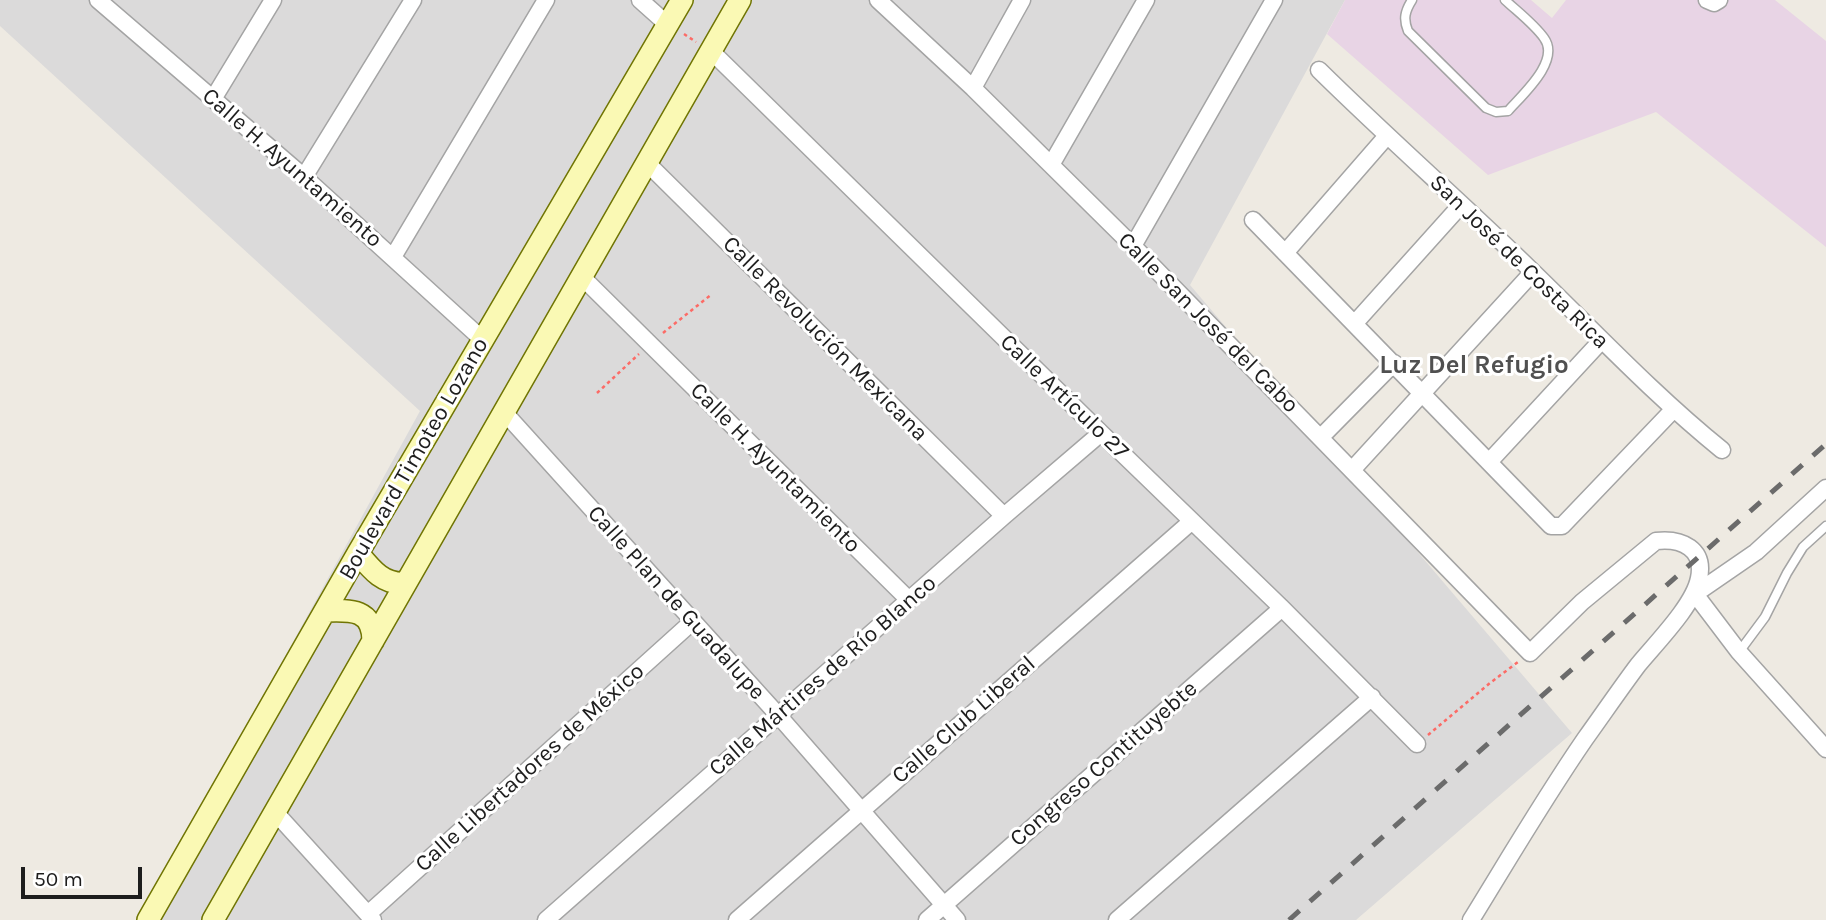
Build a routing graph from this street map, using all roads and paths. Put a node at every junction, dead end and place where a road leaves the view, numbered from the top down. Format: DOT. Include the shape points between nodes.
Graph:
graph roads {
  1 [pos="98,0"];
  2 [pos="273,0"];
  3 [pos="413,0"];
  4 [pos="546,0"];
  5 [pos="640,0"];
  6 [pos="682,0"];
  7 [pos="740,0"];
  8 [pos="878,0"];
  9 [pos="1022,0"];
  10 [pos="1146,0"];
  11 [pos="1274,0"];
  12 [pos="1412,0"];
  13 [pos="1505,0"];
  14 [pos="1707,0"];
  15 [pos="1719,0"];
  16 [pos="895,7"];
  17 [pos="668,25"];
  18 [pos="711,51"];
  19 [pos="1320,70"];
  20 [pos="972,88"];
  21 [pos="212,99"];
  22 [pos="1386,137"];
  23 [pos="647,163"];
  24 [pos="1051,165"];
  25 [pos="304,177"];
  26 [pos="1461,205"];
  27 [pos="1253,220"];
  28 [pos="1133,246"];
  29 [pos="1285,253"];
  30 [pos="393,257"];
  31 [pos="1533,272"];
  32 [pos="581,276"];
  33 [pos="1355,323"];
  34 [pos="483,340"];
  35 [pos="1601,341"];
  36 [pos="1394,363"];
  37 [pos="1422,392"];
  38 [pos="1673,410"];
  39 [pos="504,412"];
  40 [pos="1101,433"];
  41 [pos="1321,437"];
  42 [pos="1722,450"];
  43 [pos="1489,462"];
  44 [pos="1352,470"];
  45 [pos="1826,488"];
  46 [pos="1003,516"];
  47 [pos="1192,521"];
  48 [pos="1826,526"];
  49 [pos="358,553"];
  50 [pos="406,583"];
  51 [pos="1695,594"];
  52 [pos="909,600"];
  53 [pos="1282,608"];
  54 [pos="326,611"];
  55 [pos="692,622"];
  56 [pos="373,641"];
  57 [pos="1739,652"];
  58 [pos="1530,653"];
  59 [pos="1372,697"];
  60 [pos="778,715"];
  61 [pos="1417,744"];
  62 [pos="1826,749"];
  63 [pos="860,810"];
  64 [pos="274,811"];
  65 [pos="944,905"];
  66 [pos="370,917"];
  67 [pos="148,920"];
  68 [pos="213,920"];
  69 [pos="546,920"];
  70 [pos="737,920"];
  71 [pos="927,920"];
  72 [pos="957,920"];
  73 [pos="1117,920"];
  74 [pos="1471,920"];
  1 -- 21 [label="street, Calle H. Ayuntamiento"];
  2 -- 21 [label="street"];
  3 -- 25 [label="street"];
  4 -- 30 [label="street"];
  5 -- 17 [label="street"];
  6 -- 17 [label="main road, Boulevard Timoteo Lozano"];
  7 -- 18 [label="main road"];
  8 -- 16 [label="street, Calle San José del Cabo"];
  9 -- 20 [label="street"];
  10 -- 24 [label="street"];
  11 -- 28 [label="street"];
  12 -- 13 [label="lane" via="1404,22 1408,31 1486,108 1496,112 1508,111 1543,72 1548,55 1546,40"];
  14 -- 15 [label="street"];
  16 -- 20 [label="street, Calle San José del Cabo"];
  17 -- 18 [label="path"];
  17 -- 34 [label="main road, Boulevard Timoteo Lozano"];
  18 -- 23 [label="main road"];
  18 -- 40 [label="street, Calle Artículo 27"];
  19 -- 22 [label="street, San José de Costa Rica"];
  20 -- 24 [label="street, Calle San José del Cabo"];
  21 -- 25 [label="street, Calle H. Ayuntamiento"];
  22 -- 26 [label="street, San José de Costa Rica"];
  22 -- 29 [label="street"];
  23 -- 32 [label="main road"];
  23 -- 46 [label="street, Calle Revolución Mexicana"];
  24 -- 28 [label="street, Calle San José del Cabo"];
  25 -- 30 [label="street, Calle H. Ayuntamiento"];
  26 -- 31 [label="street, San José de Costa Rica"];
  26 -- 33 [label="street"];
  27 -- 29 [label="street"];
  28 -- 41 [label="street, Calle San José del Cabo"];
  29 -- 33 [label="street"];
  30 -- 34 [label="street, Calle H. Ayuntamiento"];
  31 -- 35 [label="street, San José de Costa Rica"];
  31 -- 37 [label="street"];
  32 -- 39 [label="main road"];
  32 -- 52 [label="street, Calle H. Ayuntamiento"];
  33 -- 36 [label="street"];
  34 -- 49 [label="main road, Boulevard Timoteo Lozano"];
  35 -- 38 [label="street, San José de Costa Rica"];
  35 -- 43 [label="street"];
  36 -- 37 [label="street"];
  36 -- 41 [label="street"];
  37 -- 43 [label="street"];
  37 -- 44 [label="street"];
  38 -- 42 [label="street, San José de Costa Rica"];
  38 -- 43 [label="street" via="1562,526 1551,526"];
  39 -- 50 [label="main road"];
  39 -- 55 [label="street, Calle Plan de Guadalupe"];
  40 -- 46 [label="street, Calle Mártires de Río Blanco"];
  40 -- 47 [label="street, Calle Artículo 27"];
  41 -- 44 [label="street, Calle San José del Cabo"];
  44 -- 58 [label="street, Calle San José del Cabo"];
  45 -- 51 [label="street" via="1756,552"];
  46 -- 52 [label="street, Calle Mártires de Río Blanco"];
  47 -- 53 [label="street, Calle Artículo 27"];
  47 -- 63 [label="street, Calle Club Liberal"];
  48 -- 57 [label="lane" via="1803,547 1765,617"];
  49 -- 50 [label="main road" via="380,577"];
  49 -- 54 [label="main road, Boulevard Timoteo Lozano"];
  50 -- 56 [label="main road"];
  51 -- 57 [label="street"];
  51 -- 58 [label="street" via="1700,575 1692,549 1682,542 1656,541 1582,602"];
  51 -- 74 [label="street" via="1583,742"];
  52 -- 60 [label="street, Calle Mártires de Río Blanco"];
  53 -- 59 [label="street, Calle Artículo 27"];
  53 -- 65 [label="street, Congreso Contituyebte"];
  54 -- 56 [label="main road" via="360,613 373,629"];
  54 -- 67 [label="main road, Boulevard Timoteo Lozano"];
  55 -- 60 [label="street, Calle Plan de Guadalupe"];
  55 -- 66 [label="street, Calle Libertadores de México"];
  56 -- 64 [label="main road"];
  57 -- 62 [label="street"];
  58 -- 61 [label="path"];
  59 -- 61 [label="street, Calle Artículo 27"];
  59 -- 73 [label="street"];
  60 -- 63 [label="street, Calle Plan de Guadalupe"];
  60 -- 69 [label="street, Calle Mártires de Río Blanco"];
  63 -- 65 [label="street, Calle Plan de Guadalupe"];
  63 -- 70 [label="street, Calle Club Liberal"];
  64 -- 66 [label="street"];
  64 -- 68 [label="main road"];
  65 -- 71 [label="street, Congreso Contituyebte"];
  65 -- 72 [label="street, Calle Plan de Guadalupe"];
}
